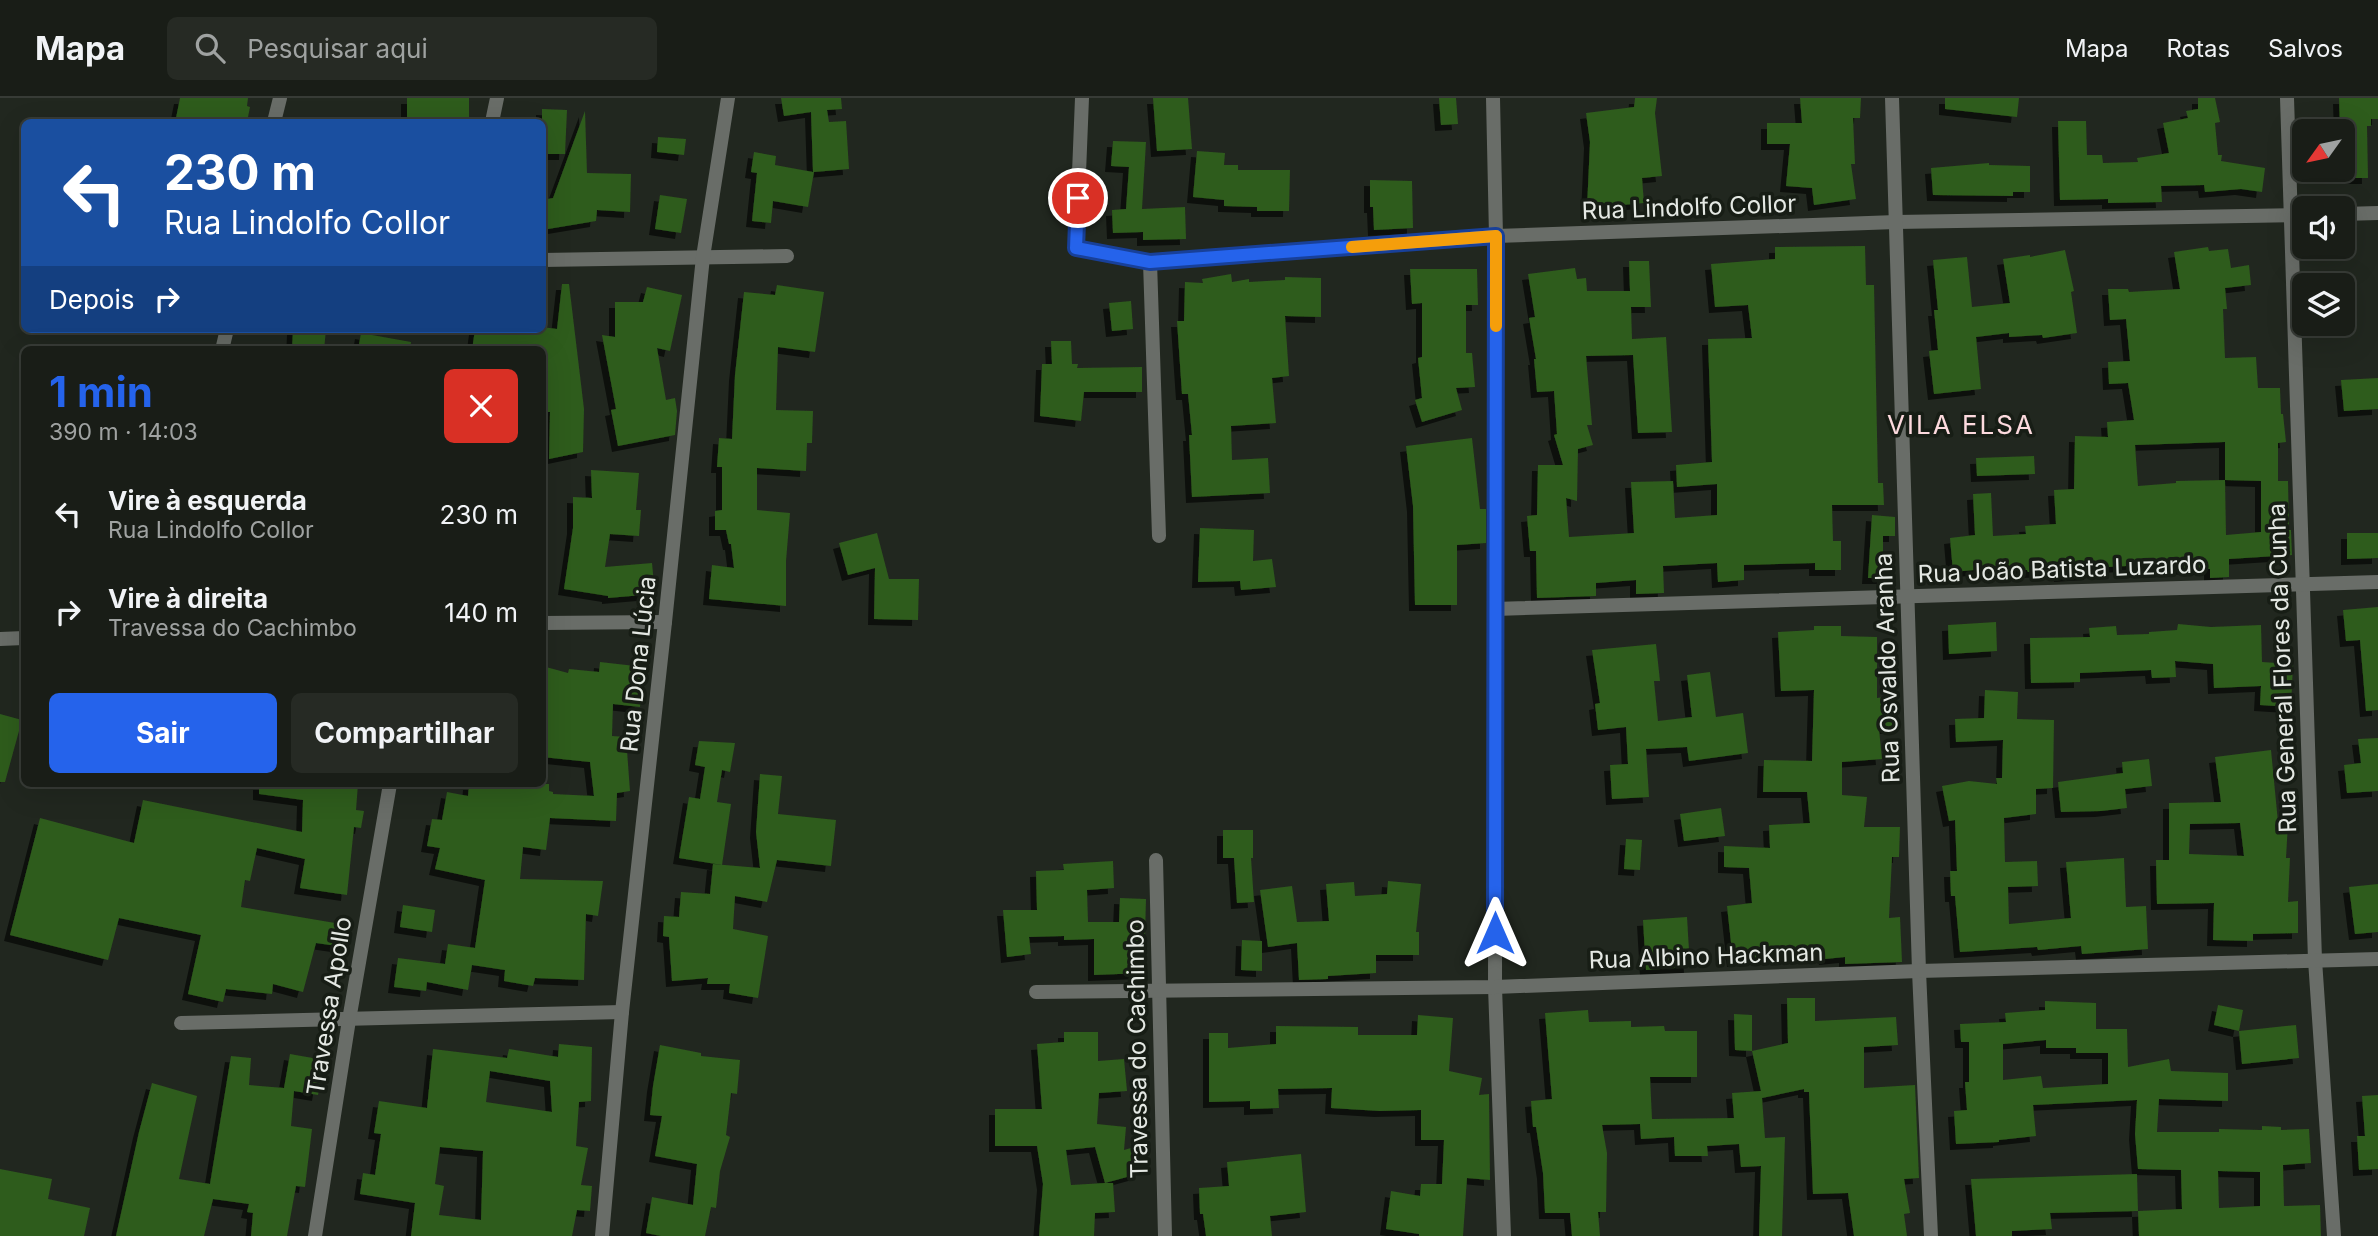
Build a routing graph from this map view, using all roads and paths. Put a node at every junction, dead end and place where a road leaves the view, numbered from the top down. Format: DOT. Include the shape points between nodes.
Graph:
graph roads {
  1 [pos="280,98"];
  2 [pos="496,98"];
  3 [pos="728,98"];
  4 [pos="1082,98"];
  5 [pos="1493,98"];
  6 [pos="1892,98"];
  7 [pos="2287,98"];
  8 [pos="275,119"];
  9 [pos="492,119"];
  10 [pos="2296,196"];
  11 [pos="2378,213"];
  12 [pos="2355,214"];
  13 [pos="2292,216"];
  14 [pos="1896,222"];
  15 [pos="1496,236"];
  16 [pos="787,256"];
  17 [pos="703,257"];
  18 [pos="2298,259"];
  19 [pos="546,260"];
  20 [pos="1150,262"];
  21 [pos="1159,536"];
  22 [pos="2378,582"];
  23 [pos="2302,584"];
  24 [pos="1907,597"];
  25 [pos="1495,609"];
  26 [pos="666,622"];
  27 [pos="546,624"];
  28 [pos="21,638"];
  29 [pos="0,639"];
  30 [pos="389,787"];
  31 [pos="1156,860"];
  32 [pos="2378,959"];
  33 [pos="2315,960"];
  34 [pos="1919,971"];
  35 [pos="1495,987"];
  36 [pos="1158,991"];
  37 [pos="1036,992"];
  38 [pos="622,1012"];
  39 [pos="349,1020"];
  40 [pos="181,1023"];
  41 [pos="315,1236"];
  42 [pos="602,1236"];
  43 [pos="1165,1236"];
  44 [pos="1504,1236"];
  45 [pos="1931,1236"];
  46 [pos="2334,1236"];
  1 -- 8 [label="street"];
  2 -- 9 [label="street"];
  3 -- 17 [label="street, Rua Dona Lúcia"];
  4 -- 20 [label="street, Rua Lindolfo Collor" via="1076,248"];
  5 -- 15 [label="street"];
  6 -- 14 [label="street, Rua Osvaldo Aranha"];
  7 -- 10 [label="street, Rua General Flores da Cunha"];
  11 -- 12 [label="street"];
  13 -- 14 [label="street, Rua Lindolfo Collor"];
  14 -- 15 [label="street, Rua Lindolfo Collor"];
  14 -- 24 [label="street, Rua Osvaldo Aranha"];
  15 -- 20 [label="street, Rua Lindolfo Collor"];
  15 -- 25 [label="street"];
  16 -- 17 [label="street"];
  17 -- 19 [label="street"];
  17 -- 26 [label="street, Rua Dona Lúcia"];
  18 -- 23 [label="street, Rua General Flores da Cunha"];
  20 -- 21 [label="street"];
  22 -- 23 [label="street, Rua João Batista Luzardo"];
  23 -- 24 [label="street, Rua João Batista Luzardo"];
  23 -- 33 [label="street, Rua General Flores da Cunha"];
  24 -- 25 [label="street, Rua João Batista Luzardo"];
  24 -- 34 [label="street, Rua Osvaldo Aranha"];
  25 -- 35 [label="street"];
  26 -- 27 [label="street"];
  26 -- 38 [label="street, Rua Dona Lúcia"];
  28 -- 29 [label="street"];
  30 -- 39 [label="street, Travessa Apollo"];
  31 -- 36 [label="street, Travessa do Cachimbo"];
  32 -- 33 [label="street, Rua Albino Hackman"];
  33 -- 34 [label="street, Rua Albino Hackman"];
  33 -- 46 [label="street, Rua General Flores da Cunha"];
  34 -- 35 [label="street, Rua Albino Hackman"];
  34 -- 45 [label="street, Rua Osvaldo Aranha"];
  35 -- 36 [label="street, Rua Albino Hackman"];
  35 -- 44 [label="street"];
  36 -- 37 [label="street, Rua Albino Hackman"];
  36 -- 43 [label="street, Travessa do Cachimbo"];
  38 -- 39 [label="street"];
  38 -- 42 [label="street, Rua Dona Lúcia"];
  39 -- 40 [label="street"];
  39 -- 41 [label="street, Travessa Apollo"];
}
